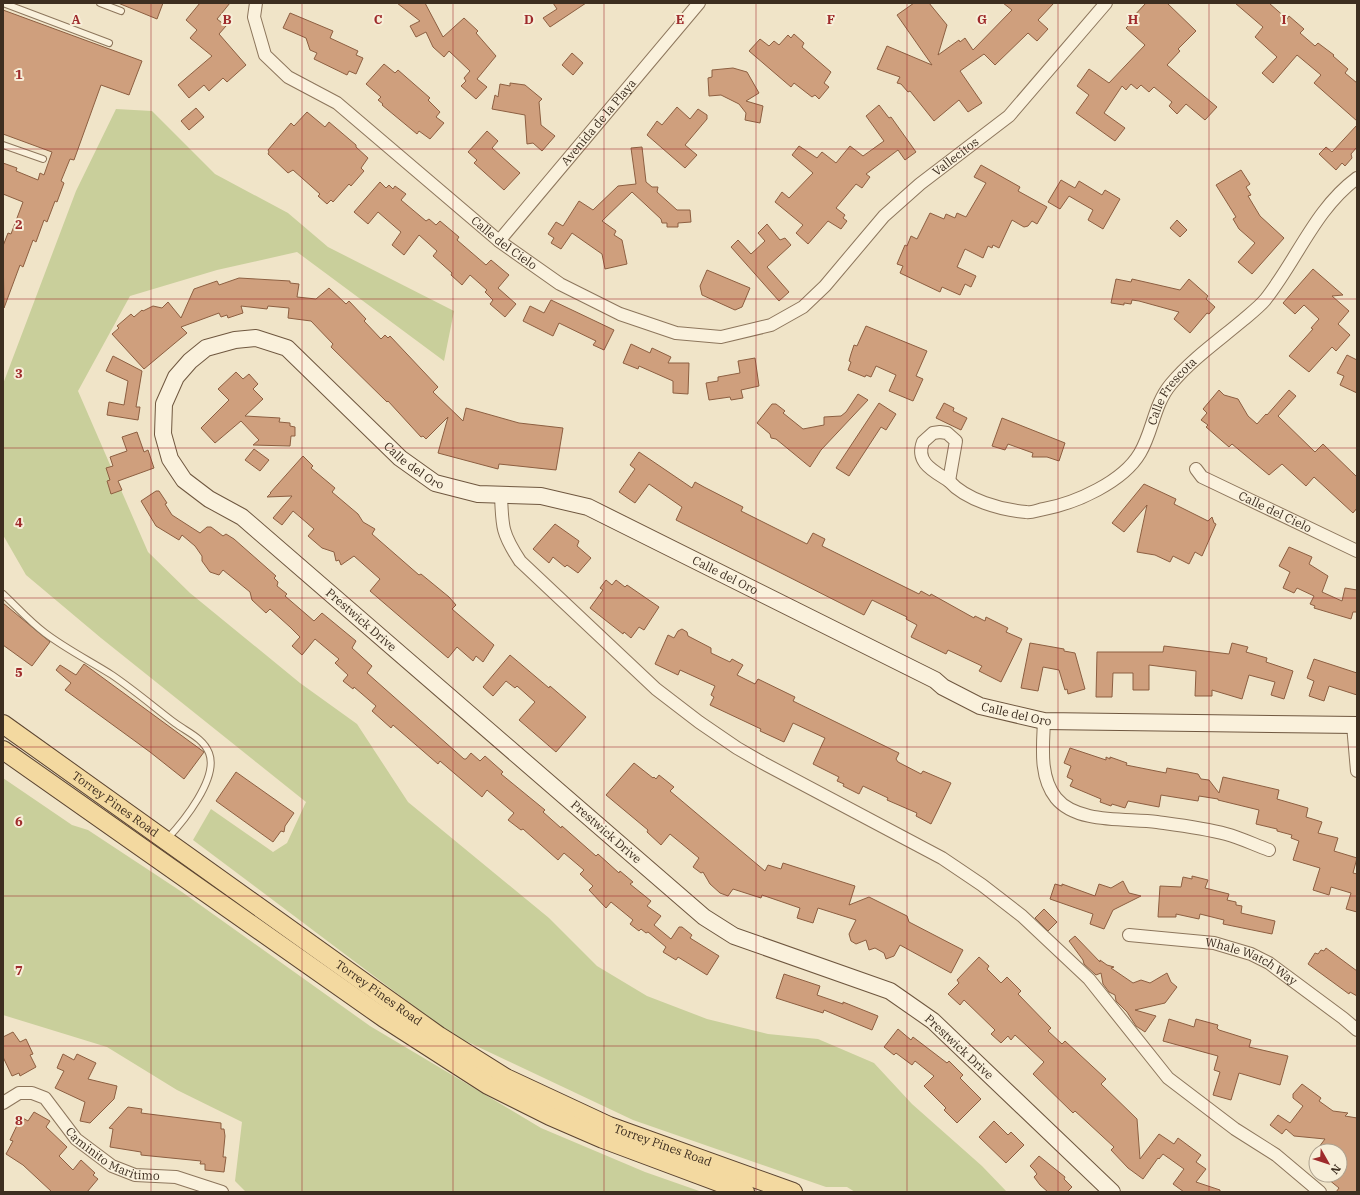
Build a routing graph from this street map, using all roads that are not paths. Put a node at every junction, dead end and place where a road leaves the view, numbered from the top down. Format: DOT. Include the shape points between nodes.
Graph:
graph roads {
  1 [pos="3,3"];
  2 [pos="100,3"];
  3 [pos="256,3"];
  4 [pos="699,3"];
  5 [pos="1106,3"];
  6 [pos="121,10"];
  7 [pos="109,43"];
  8 [pos="3,144"];
  9 [pos="43,159"];
  10 [pos="1357,178"];
  11 [pos="499,241"];
  12 [pos="803,307"];
  13 [pos="164,404"];
  14 [pos="1196,469"];
  15 [pos="950,481"];
  16 [pos="501,494"];
  17 [pos="1357,551"];
  18 [pos="3,594"];
  19 [pos="1044,721"];
  20 [pos="3,724"];
  21 [pos="1355,725"];
  22 [pos="3,750"];
  23 [pos="1357,771"];
  24 [pos="166,840"];
  25 [pos="1269,850"];
  26 [pos="1129,935"];
  27 [pos="1357,1030"];
  28 [pos="3,1103"];
  29 [pos="222,1192"];
  30 [pos="745,1192"];
  31 [pos="793,1192"];
  32 [pos="1112,1192"];
  33 [pos="1320,1192"];
  1 -- 7 [label="lane"];
  2 -- 6 [label="lane"];
  3 -- 11 [label="street, Calle del Cielo" via="254,17 265,55 288,77 337,103"];
  4 -- 11 [label="street, Avenida de la Playa"];
  5 -- 12 [label="street, Vallecitos" via="1009,116 920,184 884,216 825,286"];
  8 -- 9 [label="lane"];
  10 -- 15 [label="street, Calle Frescota" via="1345,187 1312,227 1287,270 1264,301 1203,352 1170,385 1160,400 1140,452 1128,468 1090,494 1063,506 1027,512 978,501 957,489"];
  11 -- 12 [label="street, Calle del Cielo" via="560,284 620,314 676,333 721,338 771,325"];
  13 -- 16 [label="street, Calle del Oro" via="176,377 206,348 235,340 256,338 287,348 400,458 435,483 478,494"];
  13 -- 32 [label="street, Prestwick Drive" via="163,434 170,459 184,480 209,499 242,517 704,917 734,936 890,991 934,1021"];
  14 -- 17 [label="street, Calle del Cielo" via="1202,477"];
  16 -- 19 [label="street, Calle del Oro" via="541,496 588,507 928,677 980,706"];
  16 -- 33 [label="street" via="502,527 509,545 520,561 656,689 737,748 942,858 982,885 1022,916 1089,979 1168,1078 1235,1129 1276,1155"];
  18 -- 24 [label="lane" via="46,633 114,677 180,727 198,737 209,752 211,764 205,786"];
  19 -- 21 [label="street, Calle del Oro"];
  19 -- 25 [label="street" via="1043,758 1047,783 1056,798 1072,810 1091,817 1157,822 1226,834"];
  20 -- 24 [label="main road, Torrey Pines Road"];
  21 -- 23 [label="street"];
  22 -- 30 [label="main road, Torrey Pines Road" via="384,1018 488,1085 603,1139"];
  24 -- 31 [label="main road, Torrey Pines Road" via="439,1036 506,1078 609,1126"];
  26 -- 27 [label="street, Whale Watch Way" via="1214,943 1252,954 1269,963"];
  28 -- 29 [label="street, Caminito Maritimo" via="19,1092 45,1098 76,1139 112,1166 135,1175 176,1177"];
}
